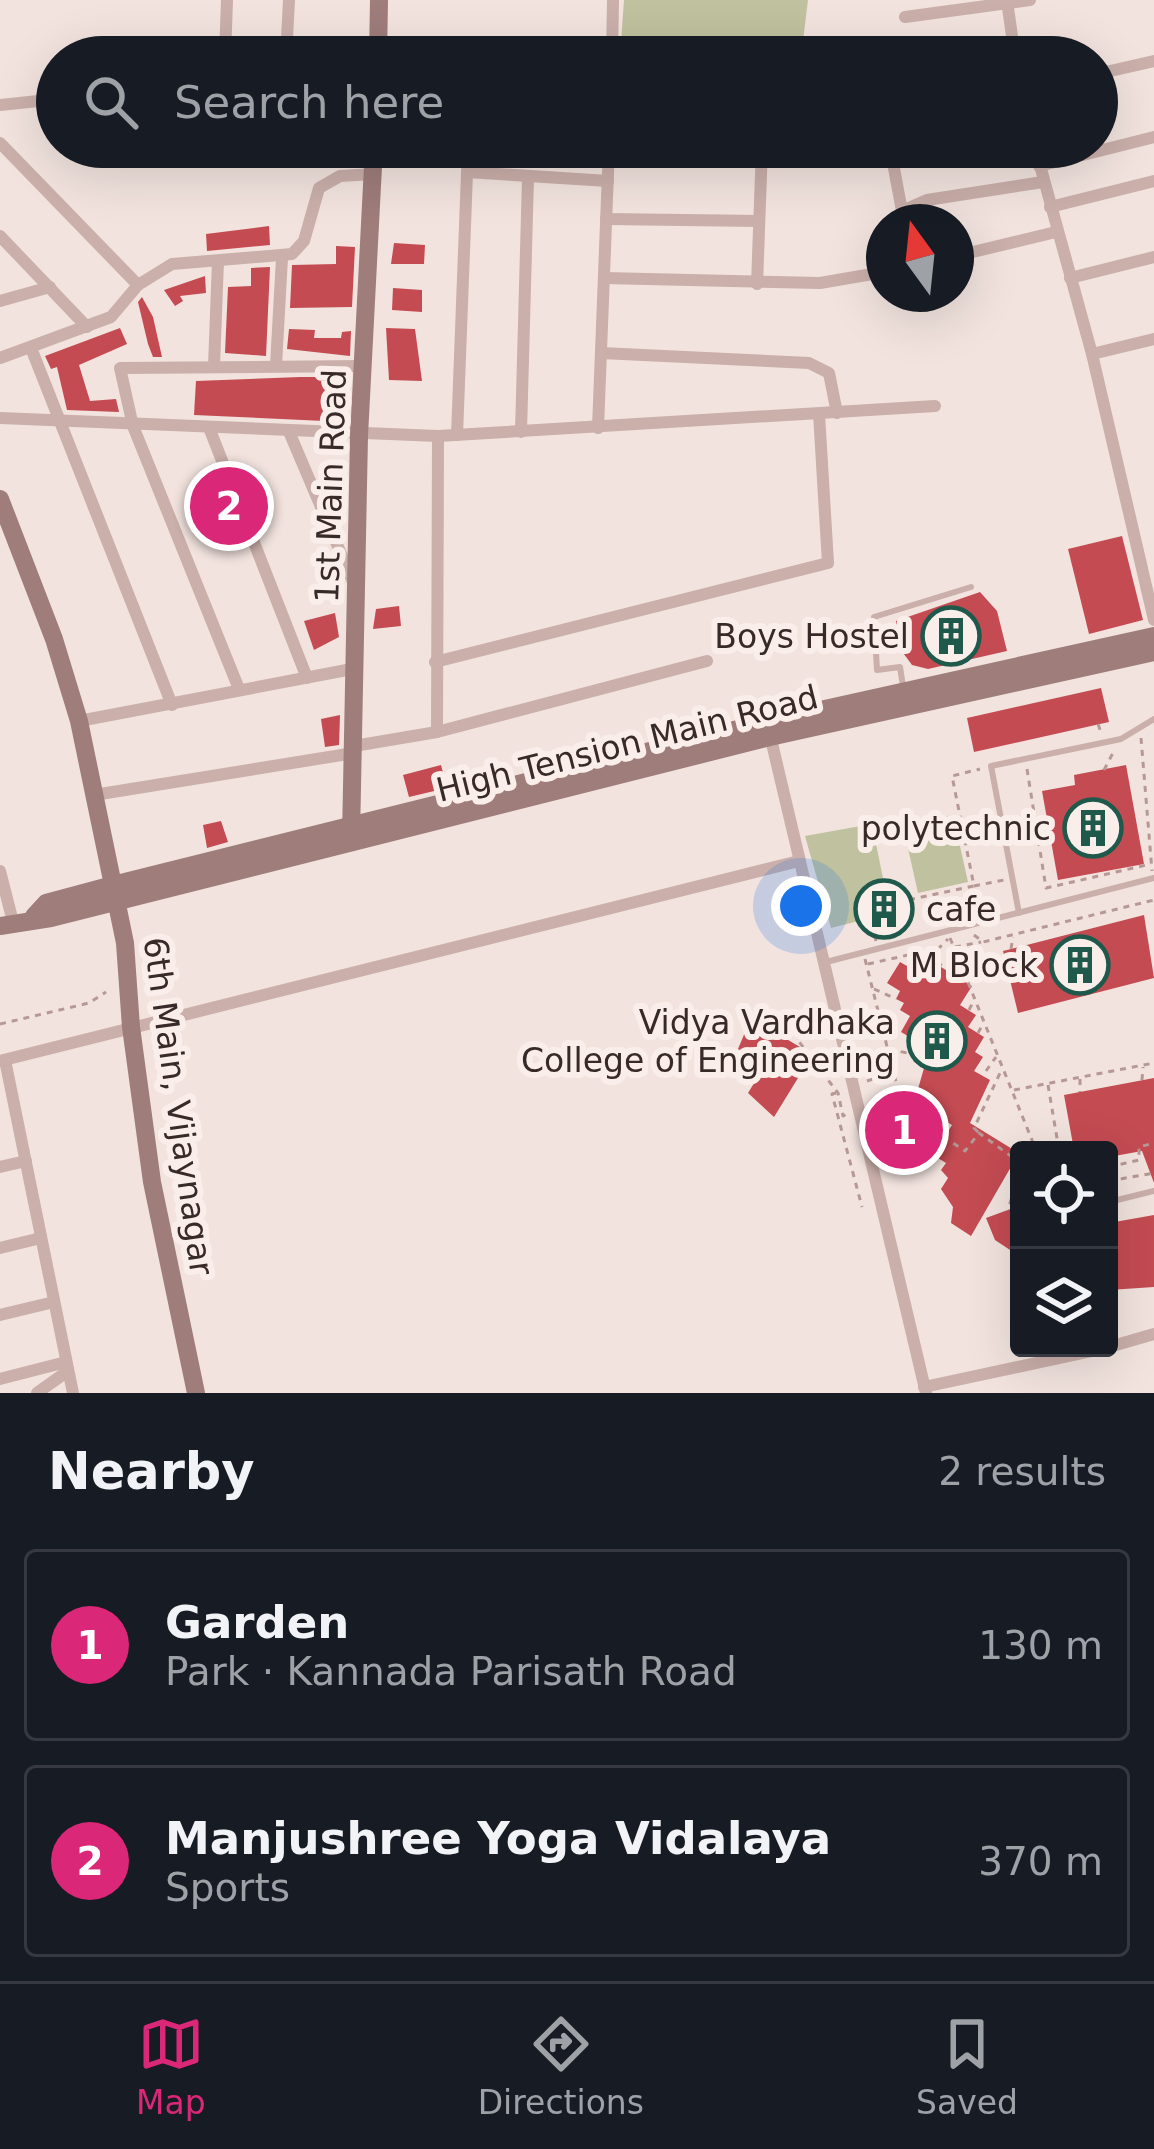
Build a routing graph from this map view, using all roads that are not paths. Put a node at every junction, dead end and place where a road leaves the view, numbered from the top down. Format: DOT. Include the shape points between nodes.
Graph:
graph roads {
  1 [pos="227,0"];
  2 [pos="289,0"];
  3 [pos="379,0"];
  4 [pos="614,0"];
  5 [pos="1030,0"];
  6 [pos="1007,3"];
  7 [pos="905,17"];
  8 [pos="226,36"];
  9 [pos="287,36"];
  10 [pos="378,36"];
  11 [pos="613,36"];
  12 [pos="1012,36"];
  13 [pos="1154,61"];
  14 [pos="1118,69"];
  15 [pos="36,101"];
  16 [pos="0,105"];
  17 [pos="1154,137"];
  18 [pos="0,143"];
  19 [pos="1118,146"];
  20 [pos="373,168"];
  21 [pos="467,168"];
  22 [pos="608,168"];
  23 [pos="761,168"];
  24 [pos="894,168"];
  25 [pos="1040,168"];
  26 [pos="467,172"];
  27 [pos="373,174"];
  28 [pos="528,178"];
  29 [pos="1154,181"];
  30 [pos="608,182"];
  31 [pos="1043,182"];
  32 [pos="1050,207"];
  33 [pos="606,219"];
  34 [pos="759,221"];
  35 [pos="1057,232"];
  36 [pos="0,236"];
  37 [pos="974,252"];
  38 [pos="282,257"];
  39 [pos="1154,257"];
  40 [pos="218,261"];
  41 [pos="866,275"];
  42 [pos="604,278"];
  43 [pos="1070,278"];
  44 [pos="757,284"];
  45 [pos="137,285"];
  46 [pos="50,287"];
  47 [pos="0,301"];
  48 [pos="87,327"];
  49 [pos="1154,339"];
  50 [pos="31,348"];
  51 [pos="601,353"];
  52 [pos="1092,354"];
  53 [pos="0,358"];
  54 [pos="276,365"];
  55 [pos="364,365"];
  56 [pos="214,366"];
  57 [pos="934,406"];
  58 [pos="837,413"];
  59 [pos="819,415"];
  60 [pos="0,418"];
  61 [pos="63,422"];
  62 [pos="133,426"];
  63 [pos="598,428"];
  64 [pos="210,430"];
  65 [pos="521,432"];
  66 [pos="290,434"];
  67 [pos="458,435"];
  68 [pos="359,436"];
  69 [pos="438,436"];
  70 [pos="0,500"];
  71 [pos="971,587"];
  72 [pos="356,589"];
  73 [pos="1154,620"];
  74 [pos="1154,636"];
  75 [pos="1154,652"];
  76 [pos="707,661"];
  77 [pos="435,662"];
  78 [pos="352,669"];
  79 [pos="307,678"];
  80 [pos="239,689"];
  81 [pos="904,690"];
  82 [pos="172,705"];
  83 [pos="1154,719"];
  84 [pos="79,721"];
  85 [pos="768,729"];
  86 [pos="437,732"];
  87 [pos="354,750"];
  88 [pos="94,795"];
  89 [pos="351,834"];
  90 [pos="799,861"];
  91 [pos="0,871"];
  92 [pos="1154,878"];
  93 [pos="115,892"];
  94 [pos="1018,913"];
  95 [pos="7,924"];
  96 [pos="823,962"];
  97 [pos="131,1027"];
  98 [pos="3,1060"];
  99 [pos="26,1161"];
  100 [pos="0,1167"];
  101 [pos="1154,1191"];
  102 [pos="1118,1200"];
  103 [pos="41,1238"];
  104 [pos="0,1248"];
  105 [pos="54,1301"];
  106 [pos="0,1315"];
  107 [pos="1154,1334"];
  108 [pos="1118,1345"];
  109 [pos="1069,1357"];
  110 [pos="67,1366"];
  111 [pos="0,1379"];
  112 [pos="925,1390"];
  113 [pos="38,1393"];
  114 [pos="73,1393"];
  115 [pos="196,1393"];
  1 -- 8 [label="street"];
  2 -- 9 [label="street"];
  3 -- 10 [label="street"];
  4 -- 11 [label="street"];
  5 -- 6 [label="street"];
  6 -- 7 [label="street"];
  6 -- 12 [label="street"];
  13 -- 14 [label="street"];
  15 -- 16 [label="street"];
  17 -- 19 [label="street"];
  18 -- 45 [label="street"];
  20 -- 27 [label="street, 1st Main Road"];
  21 -- 26 [label="street"];
  22 -- 30 [label="street"];
  23 -- 34 [label="street"];
  24 -- 31 [label="street" via="902,211"];
  25 -- 31 [label="street"];
  26 -- 28 [label="street"];
  26 -- 67 [label="street"];
  27 -- 38 [label="street" via="340,176 319,188 304,242"];
  27 -- 55 [label="street, 1st Main Road"];
  28 -- 30 [label="street"];
  28 -- 65 [label="street"];
  29 -- 32 [label="street"];
  30 -- 33 [label="street"];
  31 -- 32 [label="street"];
  32 -- 35 [label="street"];
  33 -- 34 [label="street"];
  33 -- 42 [label="street"];
  34 -- 44 [label="street"];
  35 -- 37 [label="street"];
  35 -- 43 [label="street"];
  36 -- 46 [label="street"];
  38 -- 40 [label="street"];
  38 -- 54 [label="street"];
  39 -- 43 [label="street"];
  40 -- 45 [label="street" via="172,264"];
  40 -- 56 [label="street"];
  41 -- 44 [label="street"];
  42 -- 44 [label="street"];
  42 -- 51 [label="street"];
  43 -- 52 [label="street"];
  45 -- 48 [label="street" via="111,317"];
  46 -- 47 [label="street"];
  46 -- 48 [label="street"];
  48 -- 50 [label="street"];
  49 -- 52 [label="street"];
  50 -- 53 [label="street"];
  50 -- 61 [label="street"];
  51 -- 58 [label="street" via="809,363 829,373"];
  51 -- 63 [label="street"];
  52 -- 73 [label="street"];
  54 -- 55 [label="street"];
  54 -- 56 [label="street"];
  55 -- 68 [label="street, 1st Main Road"];
  56 -- 62 [label="street" via="120,368"];
  57 -- 58 [label="street"];
  58 -- 59 [label="street"];
  59 -- 63 [label="street"];
  59 -- 77 [label="street" via="829,563"];
  60 -- 61 [label="street"];
  61 -- 62 [label="street"];
  61 -- 82 [label="street"];
  62 -- 64 [label="street"];
  62 -- 80 [label="street"];
  63 -- 65 [label="street"];
  64 -- 66 [label="street"];
  64 -- 79 [label="street"];
  65 -- 67 [label="street"];
  66 -- 68 [label="street"];
  66 -- 72 [label="street"];
  67 -- 69 [label="street"];
  68 -- 69 [label="street"];
  68 -- 72 [label="street, 1st Main Road"];
  69 -- 77 [label="street"];
  70 -- 84 [label="street, 6th Main, Vijaynagar"];
  71 -- 81 [label="lane" via="874,617 877,670 900,667"];
  72 -- 78 [label="street, 1st Main Road"];
  74 -- 81 [label="street"];
  75 -- 85 [label="street, High Tension Main Road"];
  76 -- 86 [label="street"];
  77 -- 86 [label="street"];
  78 -- 79 [label="street"];
  78 -- 87 [label="street, 1st Main Road"];
  79 -- 80 [label="street"];
  80 -- 82 [label="street"];
  81 -- 85 [label="street"];
  82 -- 84 [label="street"];
  83 -- 94 [label="lane" via="1121,739 991,766"];
  84 -- 88 [label="street, 6th Main, Vijaynagar"];
  85 -- 89 [label="street"];
  85 -- 90 [label="street"];
  86 -- 87 [label="street"];
  87 -- 88 [label="street"];
  87 -- 89 [label="street, 1st Main Road"];
  88 -- 93 [label="street, 6th Main, Vijaynagar"];
  89 -- 93 [label="street"];
  90 -- 96 [label="street"];
  90 -- 97 [label="street"];
  91 -- 95 [label="street"];
  92 -- 94 [label="lane"];
  93 -- 95 [label="street" via="51,918"];
  93 -- 97 [label="street, 6th Main, Vijaynagar"];
  94 -- 96 [label="lane"];
  96 -- 112 [label="street"];
  97 -- 98 [label="street"];
  97 -- 115 [label="street, 6th Main, Vijaynagar" via="152,1182"];
  98 -- 99 [label="street"];
  99 -- 100 [label="street"];
  99 -- 103 [label="street"];
  101 -- 102 [label="lane"];
  103 -- 104 [label="street"];
  103 -- 105 [label="street"];
  105 -- 106 [label="street"];
  105 -- 110 [label="street"];
  107 -- 108 [label="street"];
  109 -- 112 [label="street"];
  110 -- 111 [label="street"];
  110 -- 113 [label="street"];
  110 -- 114 [label="street"];
}
